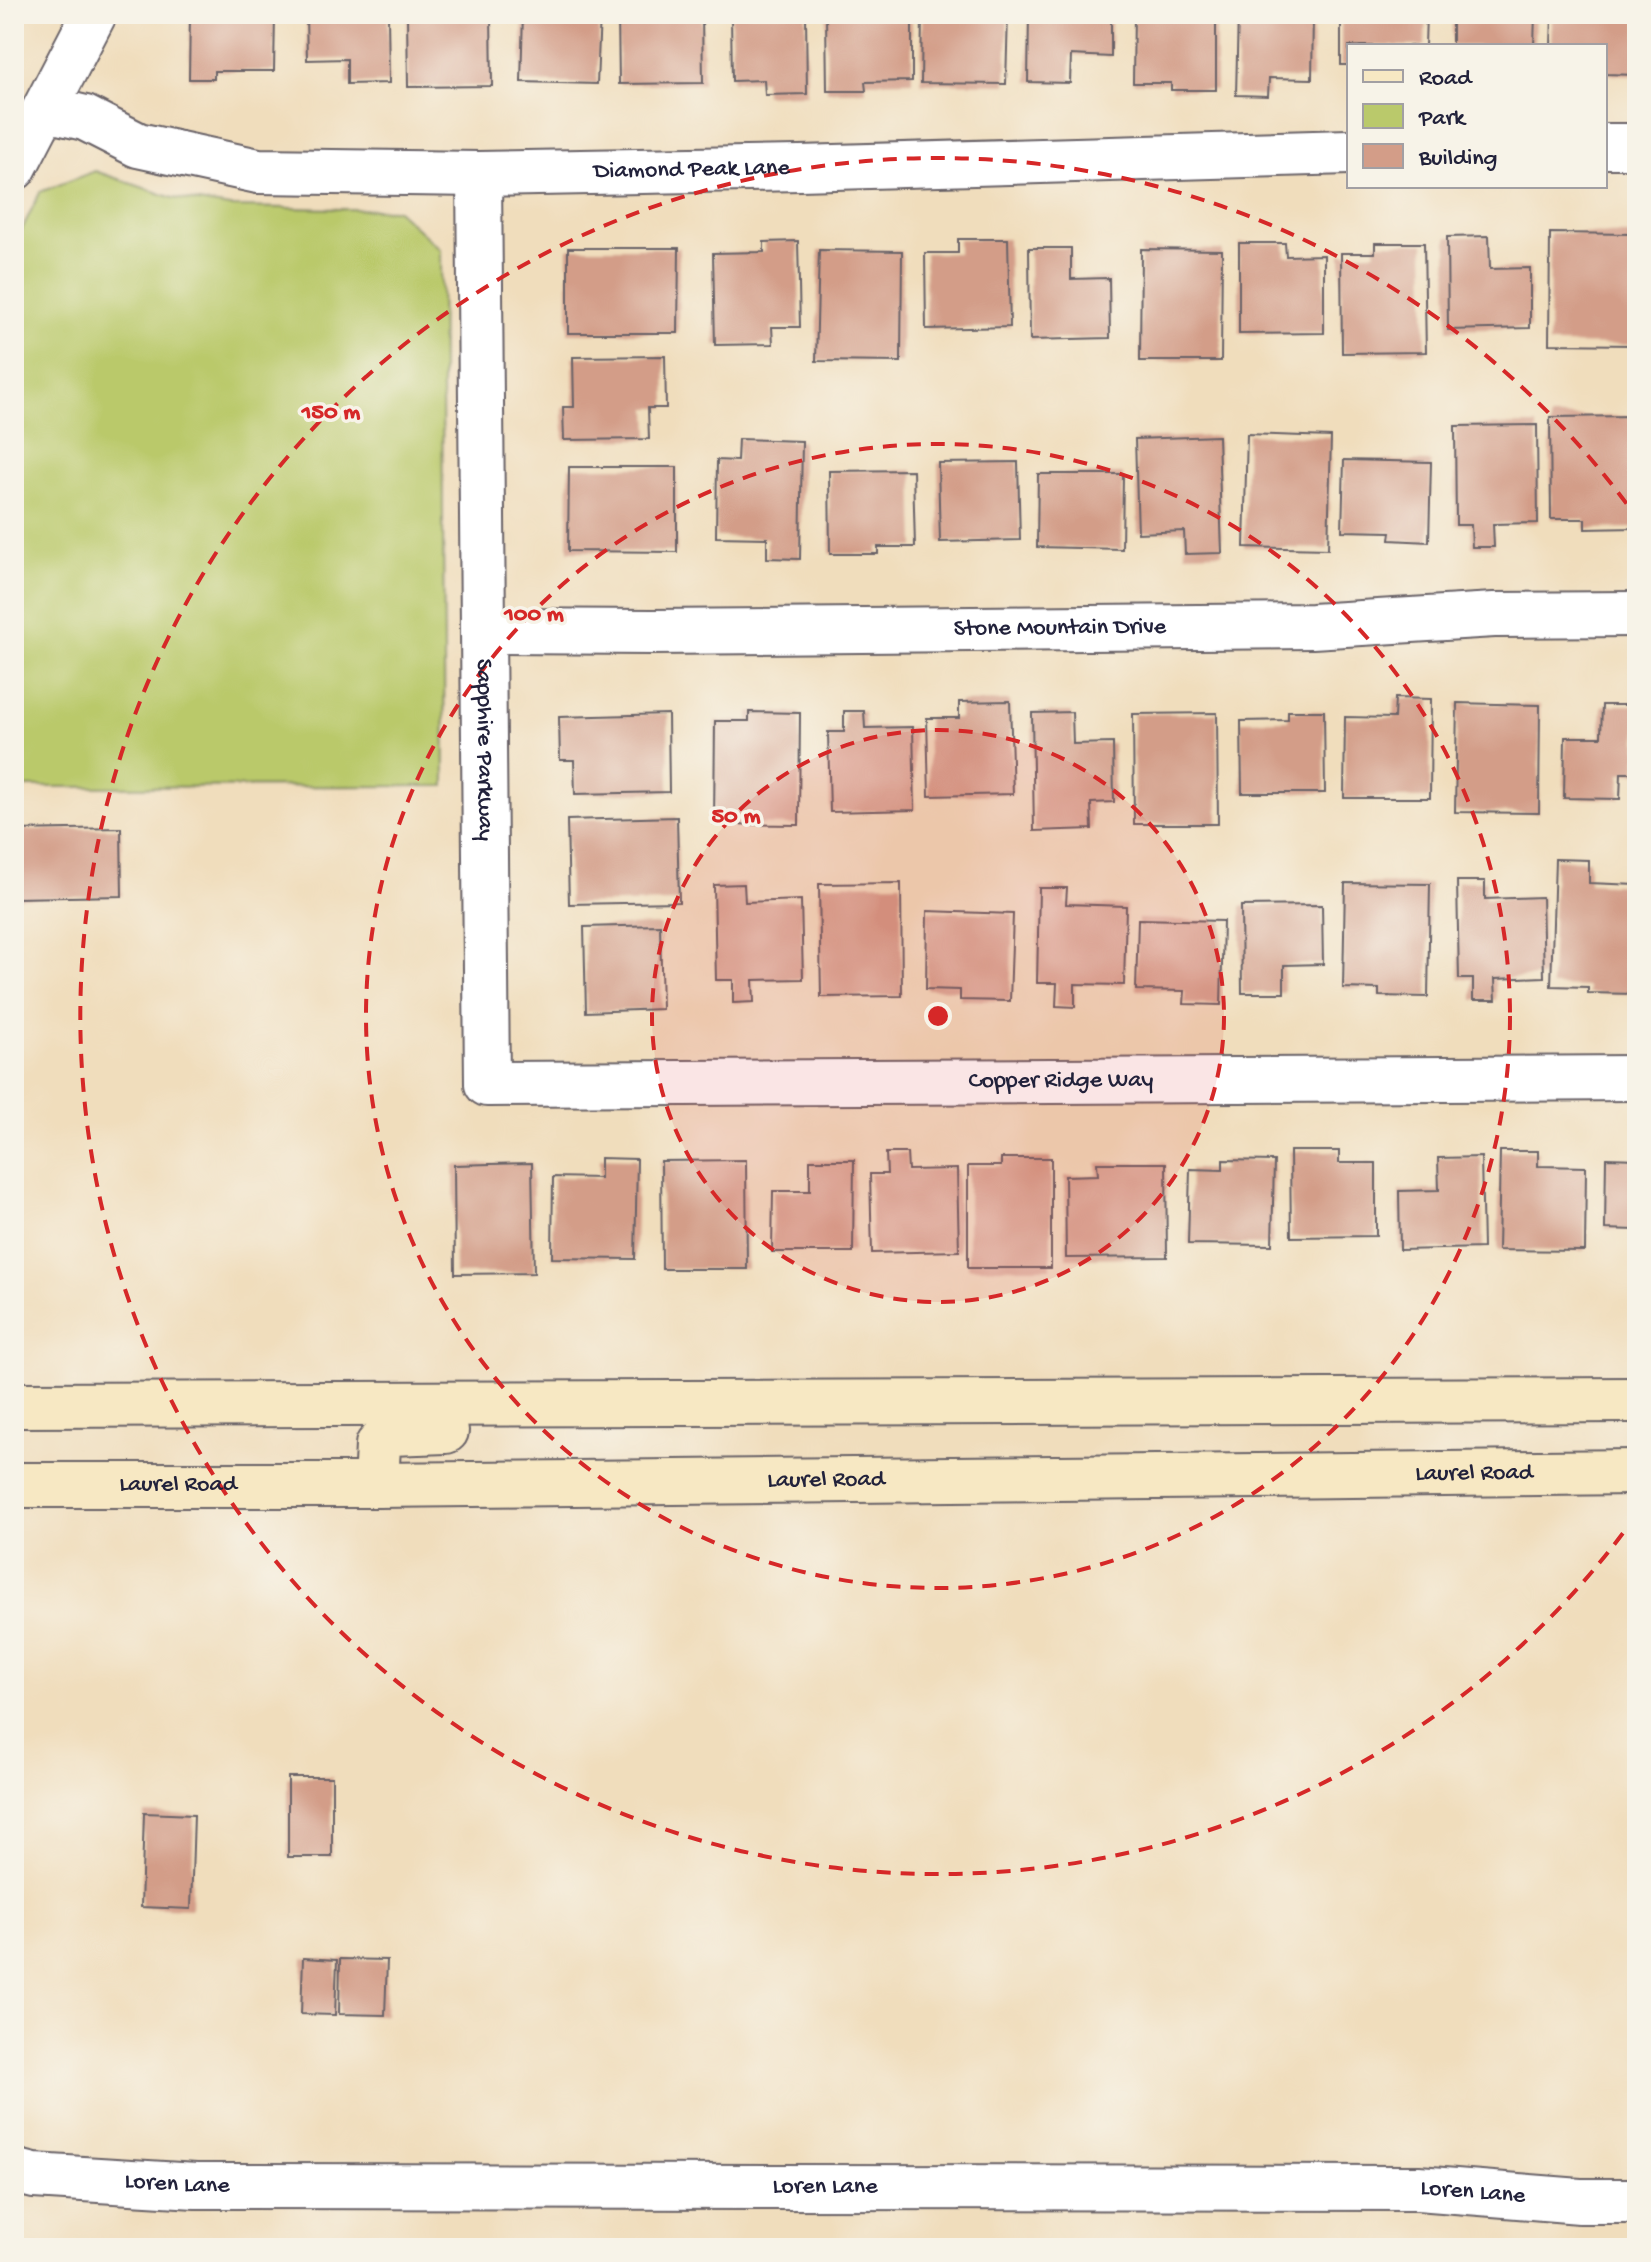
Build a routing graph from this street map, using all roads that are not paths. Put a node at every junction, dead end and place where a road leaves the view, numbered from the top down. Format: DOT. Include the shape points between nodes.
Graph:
graph roads {
  1 [pos="94,14"];
  2 [pos="46,109"];
  3 [pos="1607,146"];
  4 [pos="1637,146"];
  5 [pos="1347,152"];
  6 [pos="14,168"];
  7 [pos="479,174"];
  8 [pos="1637,614"];
  9 [pos="484,631"];
  10 [pos="1637,1078"];
  11 [pos="487,1084"];
  12 [pos="1637,1400"];
  13 [pos="545,1404"];
  14 [pos="14,1405"];
  15 [pos="1637,1472"];
  16 [pos="14,1485"];
  17 [pos="376,1485"];
  18 [pos="14,2171"];
  19 [pos="1637,2201"];
  1 -- 2 [label="street"];
  2 -- 6 [label="street"];
  2 -- 7 [label="street, Diamond Peak Lane" via="85,118 138,145 258,171"];
  3 -- 4 [label="street"];
  5 -- 7 [label="street, Diamond Peak Lane"];
  7 -- 9 [label="street, Sapphire Parkway"];
  8 -- 9 [label="street, Stone Mountain Drive" via="1494,615 1312,626"];
  9 -- 11 [label="street, Sapphire Parkway"];
  10 -- 11 [label="street, Copper Ridge Way"];
  12 -- 13 [label="main road"];
  13 -- 14 [label="main road"];
  13 -- 17 [label="main road" via="467,1430 390,1433 378,1445"];
  15 -- 17 [label="main road, Laurel Road"];
  16 -- 17 [label="main road, Laurel Road"];
  18 -- 19 [label="street, Loren Lane" via="196,2186 1402,2187"];
}
